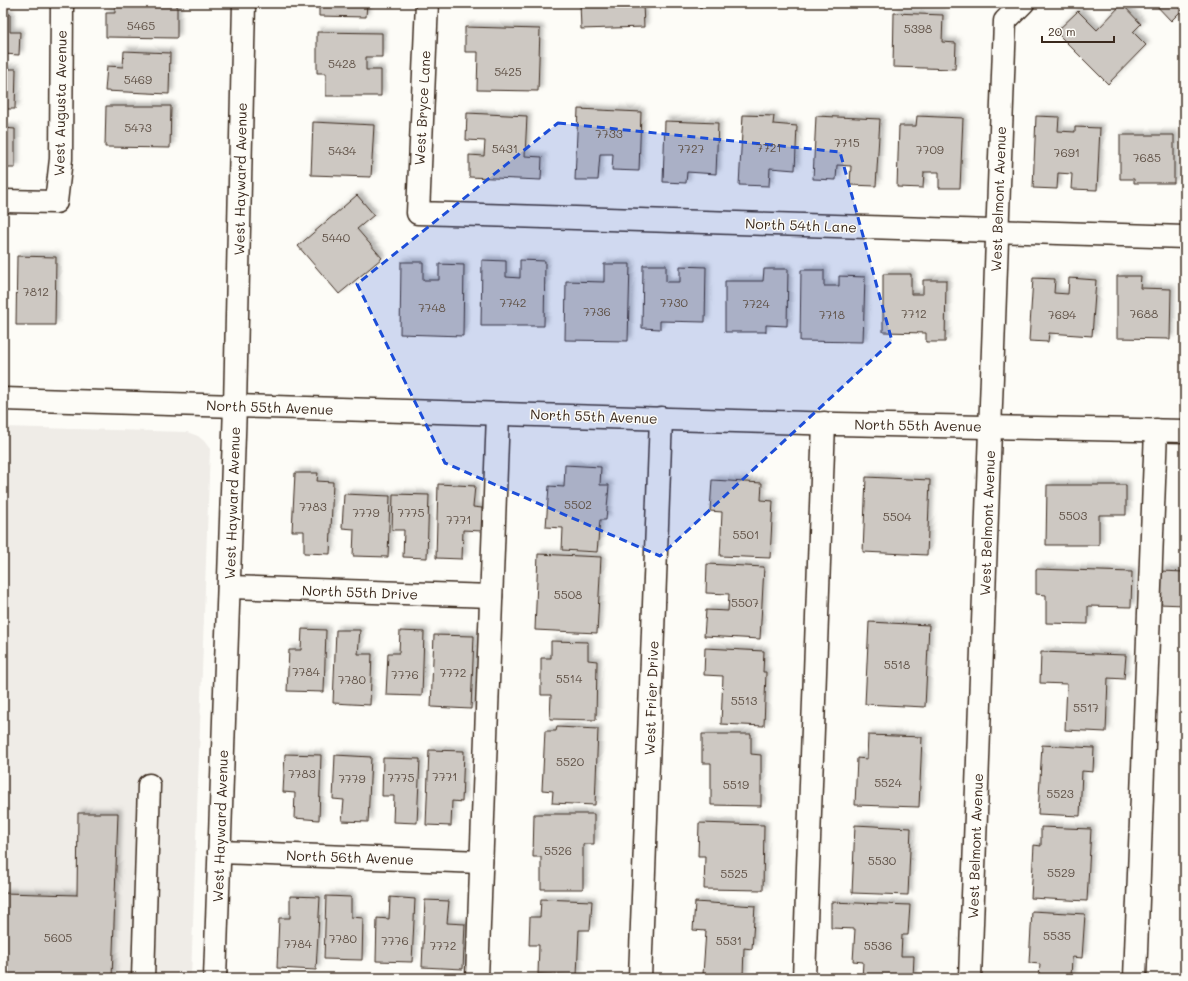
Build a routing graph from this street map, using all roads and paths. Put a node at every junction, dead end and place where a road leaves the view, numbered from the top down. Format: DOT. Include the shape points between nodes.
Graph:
graph roads {
  1 [pos="62,3"];
  2 [pos="244,3"];
  3 [pos="427,3"];
  4 [pos="1023,3"];
  5 [pos="3,201"];
  6 [pos="418,213"];
  7 [pos="997,232"];
  8 [pos="1185,237"];
  9 [pos="3,398"];
  10 [pos="235,406"];
  11 [pos="498,414"];
  12 [pos="661,418"];
  13 [pos="824,423"];
  14 [pos="990,427"];
  15 [pos="1156,430"];
  16 [pos="1185,431"];
  17 [pos="229,587"];
  18 [pos="491,596"];
  19 [pos="149,784"];
  20 [pos="219,852"];
  21 [pos="481,862"];
  22 [pos="144,978"];
  23 [pos="215,978"];
  24 [pos="477,978"];
  25 [pos="640,978"];
  26 [pos="804,978"];
  27 [pos="970,978"];
  28 [pos="1135,978"];
  1 -- 5 [label="street, West Augusta Avenue" via="61,159 56,202"];
  2 -- 10 [label="street, West Hayward Avenue"];
  3 -- 6 [label="street, West Bryce Lane"];
  4 -- 7 [label="street, West Belmont Avenue" via="1005,21"];
  6 -- 7 [label="street, North 54th Lane"];
  7 -- 8 [label="street, North 54th Lane"];
  7 -- 14 [label="street, West Belmont Avenue"];
  9 -- 10 [label="street, North 55th Avenue"];
  10 -- 11 [label="street, North 55th Avenue"];
  10 -- 17 [label="street, West Hayward Avenue"];
  11 -- 12 [label="street, North 55th Avenue"];
  11 -- 18 [label="street"];
  12 -- 13 [label="street, North 55th Avenue"];
  12 -- 25 [label="street, West Frier Drive"];
  13 -- 14 [label="street, North 55th Avenue"];
  13 -- 26 [label="street"];
  14 -- 15 [label="street, North 55th Avenue"];
  14 -- 27 [label="street, West Belmont Avenue"];
  15 -- 16 [label="street, North 55th Avenue"];
  15 -- 28 [label="street"];
  17 -- 18 [label="street, North 55th Drive"];
  17 -- 20 [label="street, West Hayward Avenue"];
  18 -- 21 [label="street"];
  19 -- 22 [label="street"];
  20 -- 21 [label="street, North 56th Avenue"];
  20 -- 23 [label="street, West Hayward Avenue"];
  21 -- 24 [label="street"];
}
